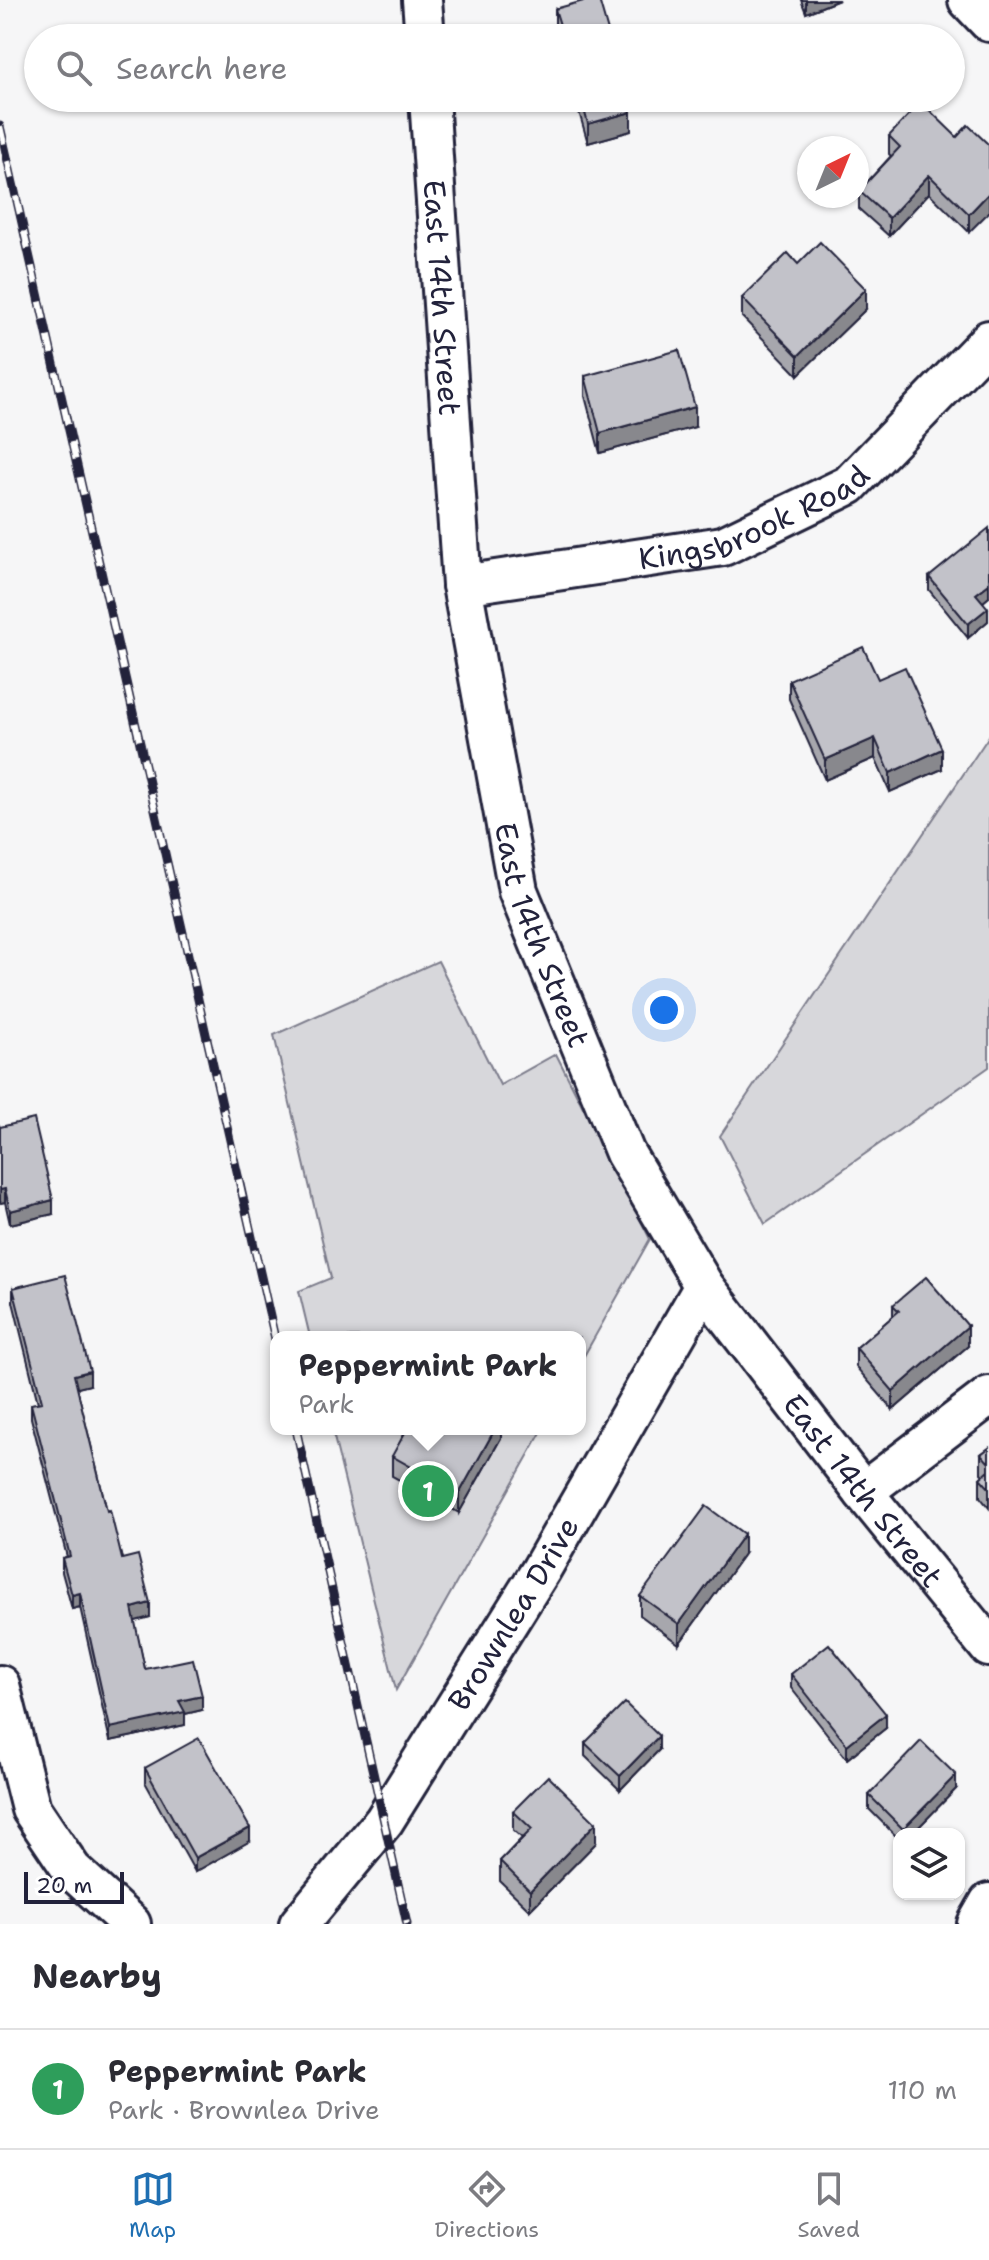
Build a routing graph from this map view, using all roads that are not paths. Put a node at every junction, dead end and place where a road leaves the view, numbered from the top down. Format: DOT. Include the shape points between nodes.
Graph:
graph roads {
  1 [pos="422,0"];
  2 [pos="968,0"];
  3 [pos="989,22"];
  4 [pos="424,24"];
  5 [pos="430,112"];
  6 [pos="989,340"];
  7 [pos="462,585"];
  8 [pos="704,1286"];
  9 [pos="989,1396"];
  10 [pos="863,1492"];
  11 [pos="989,1647"];
  12 [pos="0,1685"];
  13 [pos="989,1903"];
  14 [pos="131,1924"];
  15 [pos="299,1924"];
  16 [pos="977,1924"];
  1 -- 4 [label="street"];
  2 -- 3 [label="street"];
  5 -- 7 [label="street, East 14th Street"];
  6 -- 7 [label="street, Kingsbrook Road" via="849,485 723,546"];
  7 -- 8 [label="street, East 14th Street" via="518,891 625,1153"];
  8 -- 10 [label="street, East 14th Street"];
  8 -- 15 [label="street, Brownlea Drive" via="541,1570 384,1821"];
  9 -- 10 [label="street"];
  10 -- 11 [label="street, East 14th Street"];
  12 -- 14 [label="street" via="31,1809 72,1870"];
  13 -- 16 [label="street"];
}
